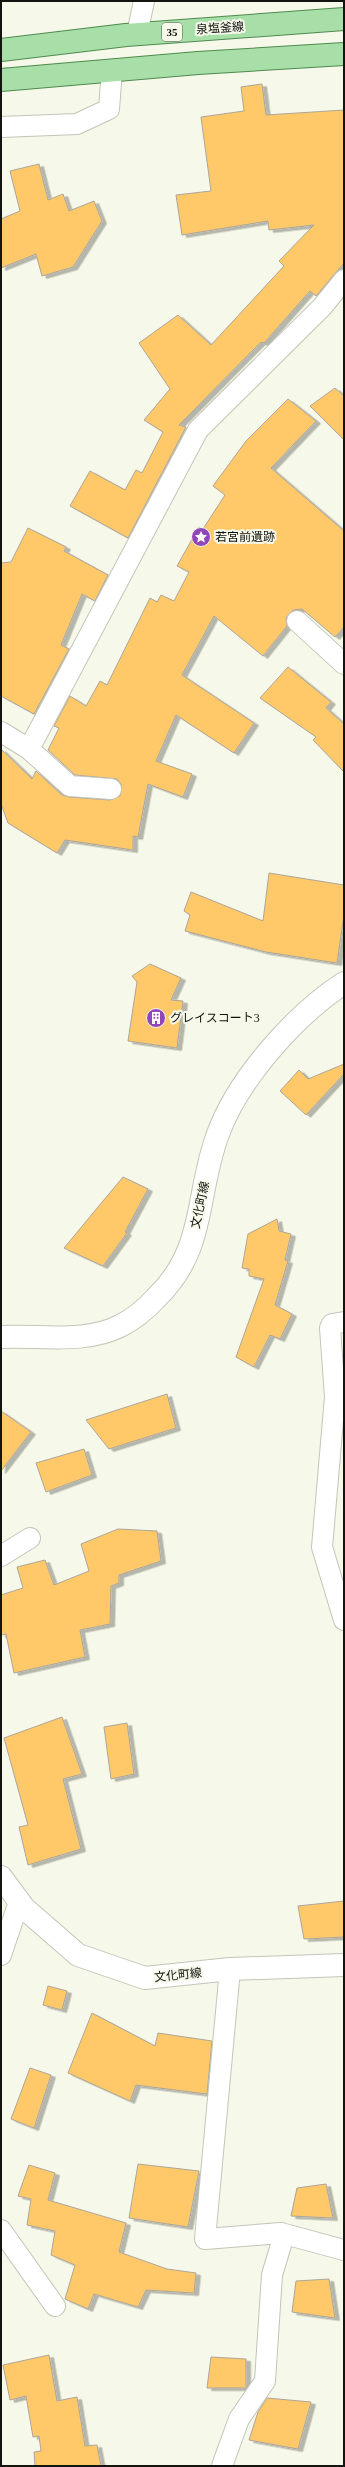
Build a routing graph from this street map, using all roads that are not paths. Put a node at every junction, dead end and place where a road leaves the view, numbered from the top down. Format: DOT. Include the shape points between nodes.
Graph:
graph roads {
  1 [pos="144,1"];
  2 [pos="344,19"];
  3 [pos="137,34"];
  4 [pos="1,50"];
  5 [pos="344,54"];
  6 [pos="112,70"];
  7 [pos="1,80"];
  8 [pos="1,127"];
  9 [pos="344,280"];
  10 [pos="297,621"];
  11 [pos="344,664"];
  12 [pos="1,732"];
  13 [pos="29,749"];
  14 [pos="111,789"];
  15 [pos="344,983"];
  16 [pos="344,1322"];
  17 [pos="1,1337"];
  18 [pos="30,1538"];
  19 [pos="1,1556"];
  20 [pos="344,1620"];
  21 [pos="1,1877"];
  22 [pos="19,1902"];
  23 [pos="1,1955"];
  24 [pos="344,1965"];
  25 [pos="230,1969"];
  26 [pos="1,2230"];
  27 [pos="280,2233"];
  28 [pos="344,2250"];
  29 [pos="54,2306"];
  30 [pos="222,2466"];
  1 -- 3 [label="street"];
  2 -- 3 [label="main road, 泉塩釜線 / 35"];
  3 -- 4 [label="main road, 泉塩釜線 / 35"];
  5 -- 6 [label="main road"];
  6 -- 7 [label="main road"];
  6 -- 8 [label="street" via="109,109 77,124"];
  9 -- 13 [label="street" via="322,308 198,430"];
  10 -- 11 [label="street"];
  12 -- 13 [label="street"];
  13 -- 14 [label="street" via="70,786"];
  15 -- 17 [label="street, 文化町線" via="300,1017 271,1049 226,1115 210,1156 189,1252 170,1285 146,1308 121,1325 101,1332 53,1338"];
  16 -- 20 [label="street" via="332,1324 330,1328 335,1397 322,1547"];
  18 -- 19 [label="street"];
  21 -- 22 [label="street, 文化町線"];
  22 -- 23 [label="street"];
  22 -- 25 [label="street, 文化町線" via="78,1955 145,1978"];
  24 -- 25 [label="street, 文化町線"];
  25 -- 27 [label="street" via="205,2239"];
  26 -- 29 [label="street"];
  27 -- 28 [label="street"];
  27 -- 30 [label="street" via="281,2245 272,2275 265,2381 239,2419"];
}
